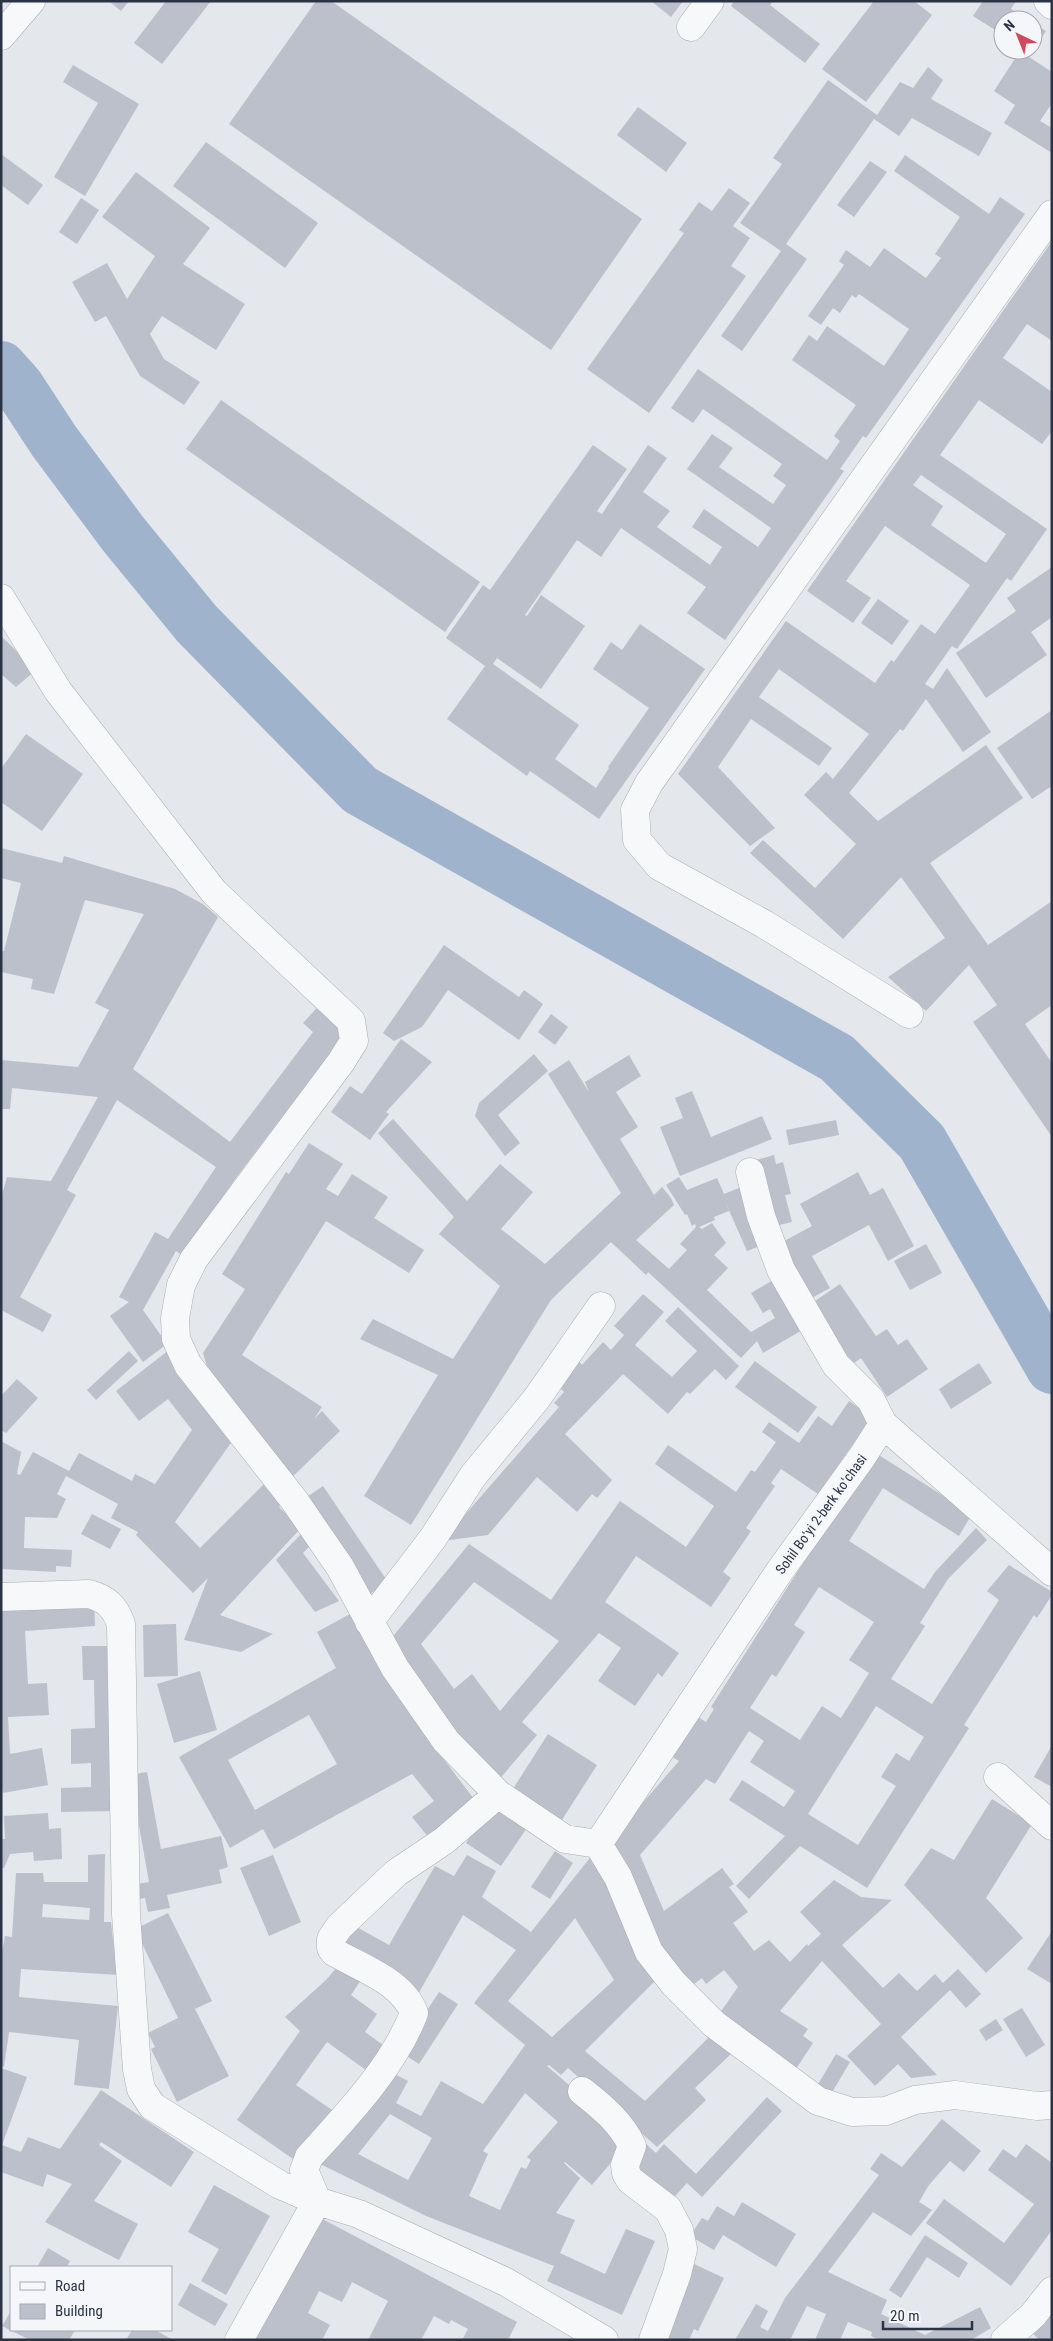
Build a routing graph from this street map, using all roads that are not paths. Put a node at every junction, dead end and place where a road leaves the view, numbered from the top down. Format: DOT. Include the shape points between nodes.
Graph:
graph roads {
  1 [pos="31,1"];
  2 [pos="710,1"];
  3 [pos="1048,1"];
  4 [pos="1052,6"];
  5 [pos="690,27"];
  6 [pos="1,36"];
  7 [pos="1052,214"];
  8 [pos="1,598"];
  9 [pos="909,1014"];
  10 [pos="750,1172"];
  11 [pos="601,1306"];
  12 [pos="883,1424"];
  13 [pos="1052,1572"];
  14 [pos="1,1597"];
  15 [pos="369,1622"];
  16 [pos="998,1777"];
  17 [pos="498,1794"];
  18 [pos="1052,1826"];
  19 [pos="598,1844"];
  20 [pos="582,2090"];
  21 [pos="1052,2105"];
  22 [pos="317,2201"];
  23 [pos="1052,2291"];
  24 [pos="238,2340"];
  25 [pos="604,2340"];
  26 [pos="653,2340"];
  27 [pos="1005,2340"];
  1 -- 6 [label="street"];
  2 -- 5 [label="street"];
  3 -- 4 [label="street"];
  7 -- 9 [label="street" via="649,782 635,810 638,840 658,866 764,924"];
  8 -- 15 [label="street" via="58,691 214,892 351,1021 354,1040 341,1062 194,1259 181,1285 175,1318 176,1339 188,1365 294,1500 340,1567"];
  10 -- 12 [label="street" via="761,1216 781,1270 836,1365 872,1400"];
  11 -- 15 [label="street" via="537,1398 473,1476 433,1538"];
  12 -- 13 [label="street"];
  12 -- 19 [label="street, Sohil Boʻyi 2-berk koʻchasi" via="779,1572"];
  14 -- 22 [label="street" via="90,1594 103,1598 115,1609 120,1624 126,1914 140,2089 152,2106 280,2185"];
  15 -- 17 [label="street" via="395,1668 446,1741"];
  16 -- 18 [label="street"];
  17 -- 19 [label="street" via="566,1839"];
  17 -- 22 [label="street" via="445,1840 396,1873 339,1927 331,1939 334,1952 393,1986 410,2001 414,2013 406,2034 382,2069 309,2157 304,2170"];
  19 -- 21 [label="street" via="618,1877 649,1952 674,1984 714,2024 818,2101 852,2112 886,2111 915,2100 955,2095 1037,2106"];
  20 -- 26 [label="street" via="628,2136 632,2146 625,2165 630,2180 668,2209 679,2230 683,2249"];
  22 -- 24 [label="street"];
  22 -- 25 [label="street" via="359,2214 506,2282"];
  23 -- 27 [label="street" via="1033,2315"];
}
